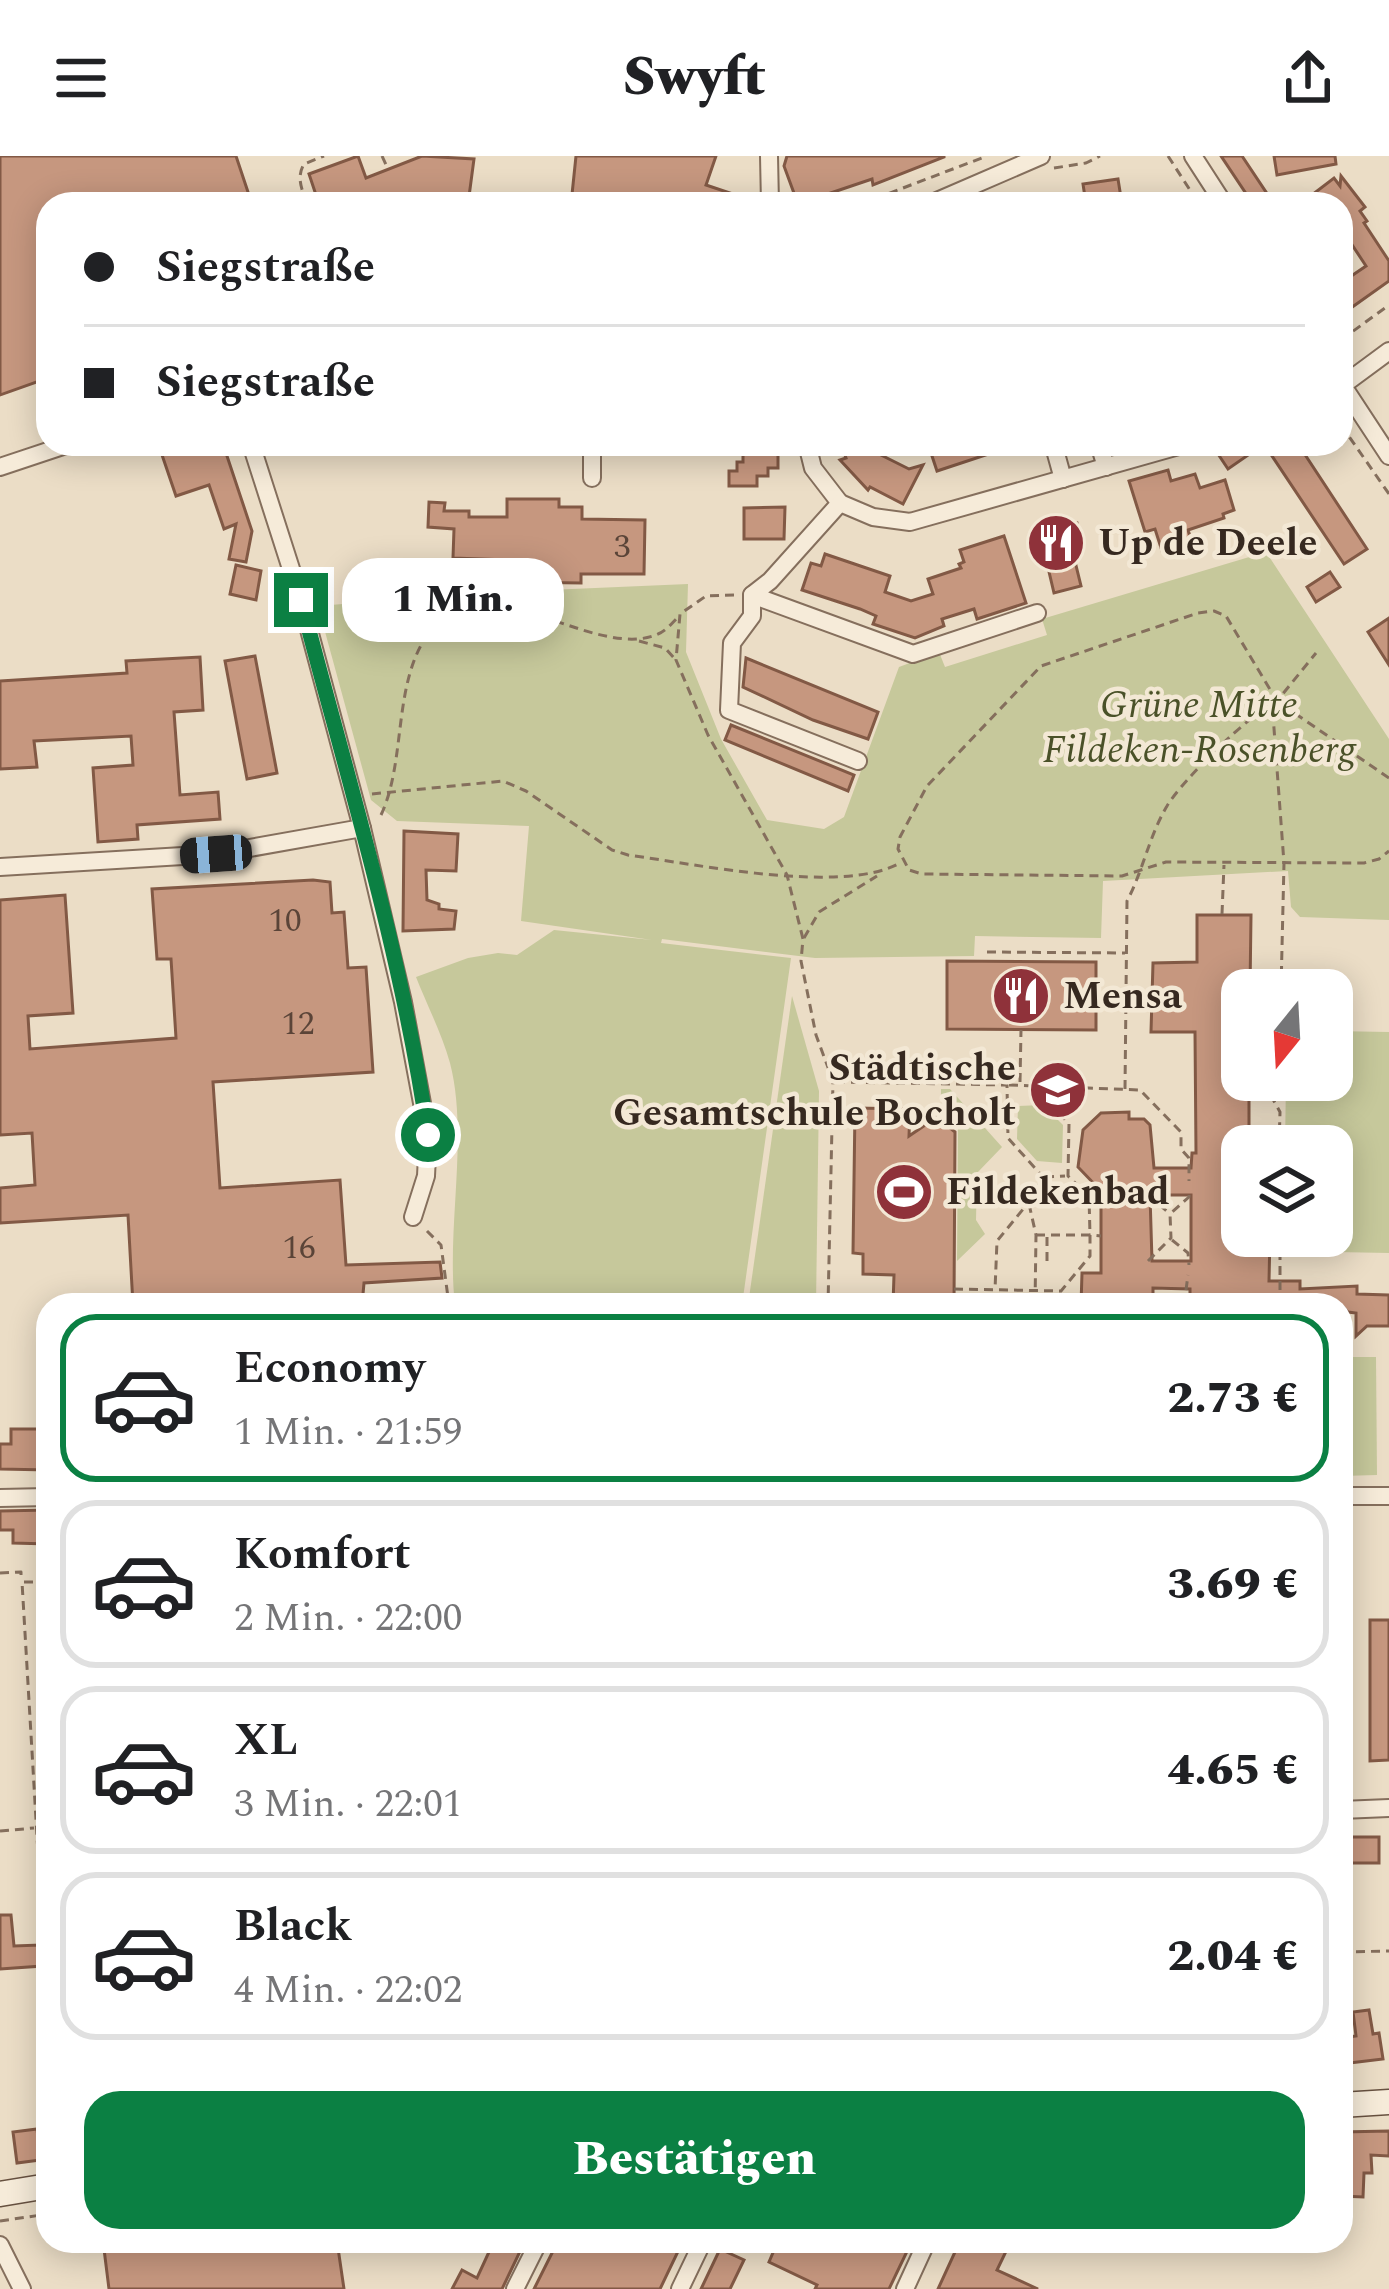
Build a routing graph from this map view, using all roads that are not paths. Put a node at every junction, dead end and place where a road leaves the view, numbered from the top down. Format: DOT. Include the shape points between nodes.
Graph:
graph roads {
  1 [pos="769,156"];
  2 [pos="1041,156"];
  3 [pos="1193,156"];
  4 [pos="770,192"];
  5 [pos="958,192"];
  6 [pos="1216,192"];
  7 [pos="1389,351"];
  8 [pos="1353,376"];
  9 [pos="1353,401"];
  10 [pos="36,455"];
  11 [pos="255,456"];
  12 [pos="592,456"];
  13 [pos="810,456"];
  14 [pos="1057,456"];
  15 [pos="1103,456"];
  16 [pos="1142,456"];
  17 [pos="1389,456"];
  18 [pos="1106,466"];
  19 [pos="0,467"];
  20 [pos="592,478"];
  21 [pos="1063,479"];
  22 [pos="840,503"];
  23 [pos="752,596"];
  24 [pos="1037,613"];
  25 [pos="858,761"];
  26 [pos="362,827"];
  27 [pos="0,867"];
  28 [pos="413,1216"];
  29 [pos="1353,1496"];
  30 [pos="1389,1496"];
  31 [pos="36,1497"];
  32 [pos="0,1498"];
  33 [pos="1389,1808"];
  34 [pos="1353,1810"];
  35 [pos="1389,2102"];
  36 [pos="1353,2104"];
  37 [pos="36,2188"];
  38 [pos="0,2194"];
  39 [pos="0,2245"];
  40 [pos="532,2253"];
  41 [pos="697,2253"];
  42 [pos="922,2253"];
  43 [pos="22,2289"];
  44 [pos="515,2289"];
  45 [pos="680,2289"];
  46 [pos="905,2289"];
  1 -- 4 [label="street"];
  2 -- 5 [label="street"];
  3 -- 6 [label="street"];
  7 -- 8 [label="street"];
  9 -- 17 [label="street"];
  10 -- 19 [label="street"];
  11 -- 26 [label="street"];
  12 -- 20 [label="street"];
  13 -- 22 [label="street"];
  14 -- 21 [label="street"];
  15 -- 18 [label="street"];
  16 -- 18 [label="street"];
  18 -- 21 [label="street"];
  21 -- 22 [label="street" via="910,522"];
  22 -- 23 [label="street"];
  23 -- 24 [label="street" via="914,653"];
  23 -- 25 [label="street" via="752,616 732,644 729,710"];
  26 -- 27 [label="street" via="216,854"];
  26 -- 28 [label="street" via="428,1135"];
  29 -- 30 [label="street"];
  31 -- 32 [label="street"];
  33 -- 34 [label="street"];
  35 -- 36 [label="main road"];
  37 -- 38 [label="main road"];
  39 -- 43 [label="street"];
  40 -- 44 [label="street"];
  41 -- 45 [label="street"];
  42 -- 46 [label="street"];
}
